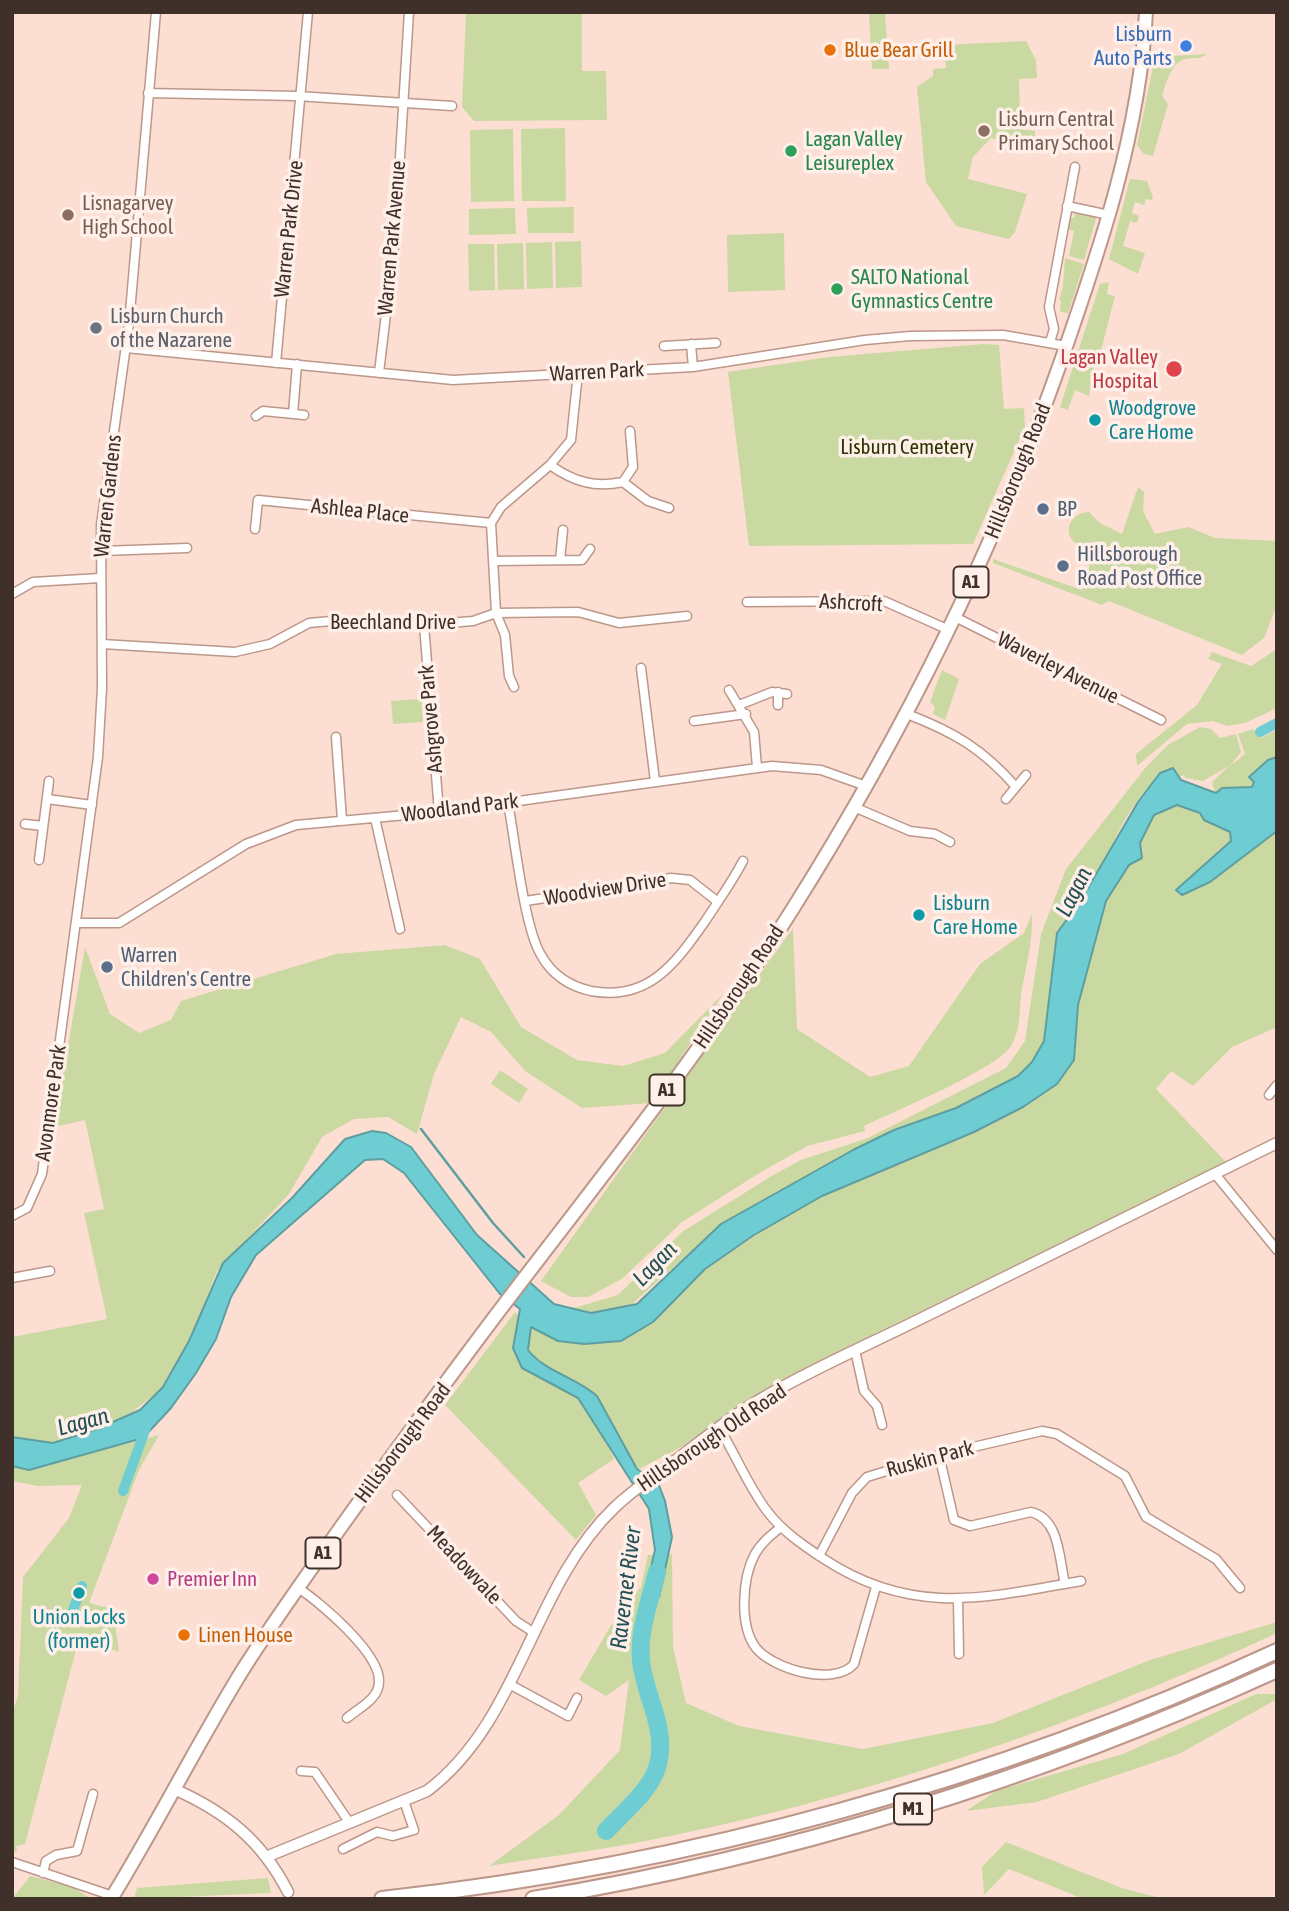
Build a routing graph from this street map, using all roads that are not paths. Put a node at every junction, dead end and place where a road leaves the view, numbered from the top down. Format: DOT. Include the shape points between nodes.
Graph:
graph roads {
  1 [pos="156,12"];
  2 [pos="309,12"];
  3 [pos="409,12"];
  4 [pos="1146,12"];
  5 [pos="148,93"];
  6 [pos="302,96"];
  7 [pos="404,102"];
  8 [pos="452,106"];
  9 [pos="1074,167"];
  10 [pos="1067,206"];
  11 [pos="1109,215"];
  12 [pos="1050,342"];
  13 [pos="716,343"];
  14 [pos="691,344"];
  15 [pos="664,346"];
  16 [pos="1066,346"];
  17 [pos="126,348"];
  18 [pos="276,363"];
  19 [pos="297,365"];
  20 [pos="692,367"];
  21 [pos="379,373"];
  22 [pos="578,373"];
  23 [pos="293,414"];
  24 [pos="304,415"];
  25 [pos="256,416"];
  26 [pos="630,431"];
  27 [pos="550,465"];
  28 [pos="623,482"];
  29 [pos="669,508"];
  30 [pos="491,523"];
  31 [pos="255,529"];
  32 [pos="564,530"];
  33 [pos="187,548"];
  34 [pos="590,549"];
  35 [pos="100,551"];
  36 [pos="560,560"];
  37 [pos="493,561"];
  38 [pos="100,578"];
  39 [pos="12,594"];
  40 [pos="747,602"];
  41 [pos="496,612"];
  42 [pos="687,616"];
  43 [pos="955,617"];
  44 [pos="424,625"];
  45 [pos="949,629"];
  46 [pos="102,644"];
  47 [pos="641,668"];
  48 [pos="514,687"];
  49 [pos="729,690"];
  50 [pos="739,705"];
  51 [pos="778,705"];
  52 [pos="746,714"];
  53 [pos="907,714"];
  54 [pos="1161,720"];
  55 [pos="694,721"];
  56 [pos="336,737"];
  57 [pos="757,767"];
  58 [pos="1026,775"];
  59 [pos="655,781"];
  60 [pos="49,782"];
  61 [pos="866,786"];
  62 [pos="1016,787"];
  63 [pos="47,799"];
  64 [pos="1006,799"];
  65 [pos="508,803"];
  66 [pos="92,805"];
  67 [pos="854,807"];
  68 [pos="439,812"];
  69 [pos="375,818"];
  70 [pos="342,820"];
  71 [pos="25,824"];
  72 [pos="43,826"];
  73 [pos="950,842"];
  74 [pos="39,860"];
  75 [pos="743,861"];
  76 [pos="526,901"];
  77 [pos="718,902"];
  78 [pos="76,923"];
  79 [pos="400,929"];
  80 [pos="68,979"];
  81 [pos="1277,1085"];
  82 [pos="1269,1095"];
  83 [pos="1277,1143"];
  84 [pos="1215,1174"];
  85 [pos="12,1216"];
  86 [pos="1277,1250"];
  87 [pos="50,1271"];
  88 [pos="12,1278"];
  89 [pos="855,1350"];
  90 [pos="882,1425"];
  91 [pos="719,1428"];
  92 [pos="939,1455"];
  93 [pos="397,1495"];
  94 [pos="781,1527"];
  95 [pos="819,1556"];
  96 [pos="1081,1581"];
  97 [pos="1065,1584"];
  98 [pos="876,1587"];
  99 [pos="298,1588"];
  100 [pos="1240,1588"];
  101 [pos="958,1600"];
  102 [pos="533,1632"];
  103 [pos="1277,1651"];
  104 [pos="959,1654"];
  105 [pos="1277,1670"];
  106 [pos="509,1684"];
  107 [pos="577,1698"];
  108 [pos="347,1718"];
  109 [pos="301,1771"];
  110 [pos="174,1789"];
  111 [pos="93,1794"];
  112 [pos="404,1801"];
  113 [pos="349,1822"];
  114 [pos="342,1849"];
  115 [pos="266,1857"];
  116 [pos="12,1862"];
  117 [pos="43,1872"];
  118 [pos="288,1892"];
  119 [pos="112,1897"];
  120 [pos="382,1899"];
  121 [pos="533,1899"];
  1 -- 5 [label="street, Warren Gardens"];
  2 -- 6 [label="street, Warren Park Drive"];
  3 -- 7 [label="street, Warren Park Avenue"];
  4 -- 11 [label="highway, Hillsborough Road / A1" via="1138,87"];
  5 -- 6 [label="street"];
  5 -- 17 [label="street, Warren Gardens"];
  6 -- 7 [label="street"];
  6 -- 18 [label="street, Warren Park Drive"];
  7 -- 8 [label="street"];
  7 -- 21 [label="street, Warren Park Avenue"];
  9 -- 10 [label="street"];
  10 -- 11 [label="street"];
  10 -- 12 [label="street" via="1049,307 1054,329"];
  11 -- 16 [label="highway, Hillsborough Road / A1"];
  12 -- 16 [label="street, Warren Park"];
  12 -- 20 [label="street, Warren Park" via="1003,334 910,336"];
  13 -- 14 [label="street"];
  14 -- 15 [label="street"];
  14 -- 20 [label="street"];
  16 -- 43 [label="highway, Hillsborough Road / A1" via="1035,433"];
  17 -- 18 [label="street, Warren Park"];
  17 -- 35 [label="street, Warren Gardens"];
  18 -- 19 [label="street, Warren Park"];
  19 -- 21 [label="street, Warren Park"];
  19 -- 23 [label="street"];
  20 -- 22 [label="street, Warren Park"];
  21 -- 22 [label="street, Warren Park" via="453,380"];
  22 -- 27 [label="street" via="570,440"];
  23 -- 24 [label="street"];
  23 -- 25 [label="street" via="263,411"];
  26 -- 28 [label="street" via="633,467"];
  27 -- 28 [label="street" via="594,485"];
  27 -- 30 [label="street" via="501,507"];
  28 -- 29 [label="street" via="648,501"];
  30 -- 31 [label="street, Ashlea Place" via="258,500"];
  30 -- 37 [label="street"];
  32 -- 36 [label="street"];
  33 -- 35 [label="street"];
  34 -- 36 [label="street" via="582,560"];
  35 -- 38 [label="street, Warren Gardens"];
  36 -- 37 [label="street"];
  37 -- 41 [label="street"];
  38 -- 39 [label="street" via="33,582"];
  38 -- 46 [label="street, Warren Gardens"];
  40 -- 45 [label="street, Ashcroft" via="884,601"];
  41 -- 42 [label="street, Beechland Drive" via="578,612 619,623"];
  41 -- 44 [label="street, Beechland Drive" via="473,621"];
  41 -- 48 [label="street"];
  43 -- 45 [label="highway, Hillsborough Road / A1"];
  43 -- 54 [label="street, Waverley Avenue"];
  44 -- 46 [label="street, Beechland Drive" via="309,623 270,644 235,652"];
  44 -- 68 [label="street, Ashgrove Park"];
  45 -- 53 [label="highway, Hillsborough Road / A1"];
  46 -- 66 [label="street, Warren Gardens" via="101,717"];
  47 -- 59 [label="street"];
  49 -- 50 [label="street"];
  50 -- 51 [label="street" via="751,698 782,693"];
  50 -- 52 [label="street"];
  52 -- 55 [label="street"];
  52 -- 57 [label="street" via="754,732"];
  53 -- 61 [label="highway, Hillsborough Road / A1"];
  53 -- 62 [label="street" via="967,740 992,759"];
  56 -- 70 [label="street"];
  57 -- 59 [label="street, Woodland Park"];
  57 -- 61 [label="street, Woodland Park" via="802,766"];
  58 -- 62 [label="street"];
  59 -- 65 [label="street, Woodland Park"];
  60 -- 63 [label="street"];
  61 -- 67 [label="highway, Hillsborough Road / A1"];
  62 -- 64 [label="street"];
  63 -- 66 [label="street"];
  63 -- 72 [label="street"];
  65 -- 68 [label="street, Woodland Park"];
  65 -- 76 [label="street"];
  66 -- 78 [label="street, Warren Gardens"];
  67 -- 73 [label="street"];
  67 -- 99 [label="highway, Hillsborough Road / A1" via="729,1004"];
  68 -- 69 [label="street, Woodland Park"];
  69 -- 70 [label="street, Woodland Park"];
  69 -- 79 [label="street"];
  70 -- 78 [label="street, Woodland Park" via="296,825 263,836 119,923"];
  71 -- 72 [label="street"];
  72 -- 74 [label="street"];
  75 -- 77 [label="street"];
  76 -- 77 [label="street, Woodview Drive" via="671,878 690,880"];
  76 -- 77 [label="street" via="532,937 551,969 575,987 597,992 625,991 661,975 675,963"];
  78 -- 80 [label="street, Warren Gardens"];
  80 -- 85 [label="street, Avonmore Park" via="42,1174 27,1208"];
  81 -- 82 [label="street"];
  83 -- 84 [label="street, Hillsborough Old Road"];
  84 -- 86 [label="street"];
  84 -- 89 [label="street, Hillsborough Old Road"];
  87 -- 88 [label="street"];
  89 -- 90 [label="street" via="864,1391 877,1406"];
  89 -- 91 [label="street, Hillsborough Old Road" via="760,1399"];
  91 -- 94 [label="street" via="766,1510"];
  91 -- 102 [label="street, Hillsborough Old Road" via="627,1496 584,1543"];
  92 -- 95 [label="street, Ruskin Park" via="867,1477 852,1493"];
  92 -- 97 [label="street" via="954,1520 970,1526 1040,1514 1052,1524"];
  92 -- 100 [label="street, Ruskin Park" via="1042,1431 1058,1434 1125,1476 1146,1517 1216,1559"];
  93 -- 102 [label="street, Meadowvale" via="516,1621"];
  94 -- 95 [label="street"];
  94 -- 98 [label="street" via="753,1556 745,1601 748,1633 765,1657 825,1676 848,1670 854,1664"];
  95 -- 98 [label="street"];
  96 -- 97 [label="street"];
  97 -- 101 [label="street"];
  98 -- 101 [label="street" via="920,1598"];
  99 -- 108 [label="street" via="333,1614 374,1664 380,1681 374,1697"];
  99 -- 110 [label="highway, Hillsborough Road / A1" via="239,1676"];
  101 -- 104 [label="street"];
  102 -- 106 [label="street, Hillsborough Old Road"];
  103 -- 120 [label="highway, M1" via="1066,1738 814,1819 602,1866"];
  105 -- 121 [label="highway, M1" via="1052,1762 876,1820 718,1861"];
  106 -- 107 [label="street" via="568,1716"];
  106 -- 112 [label="street, Hillsborough Old Road" via="457,1766 427,1791"];
  109 -- 113 [label="street" via="314,1768"];
  110 -- 115 [label="street" via="233,1821"];
  110 -- 119 [label="highway, Hillsborough Road / A1"];
  111 -- 117 [label="street" via="77,1851 46,1861"];
  112 -- 113 [label="street, Hillsborough Old Road"];
  112 -- 114 [label="street" via="414,1830 393,1836 377,1832"];
  113 -- 115 [label="street, Hillsborough Old Road"];
  115 -- 118 [label="street"];
  116 -- 117 [label="street"];
  117 -- 119 [label="street"];
}
